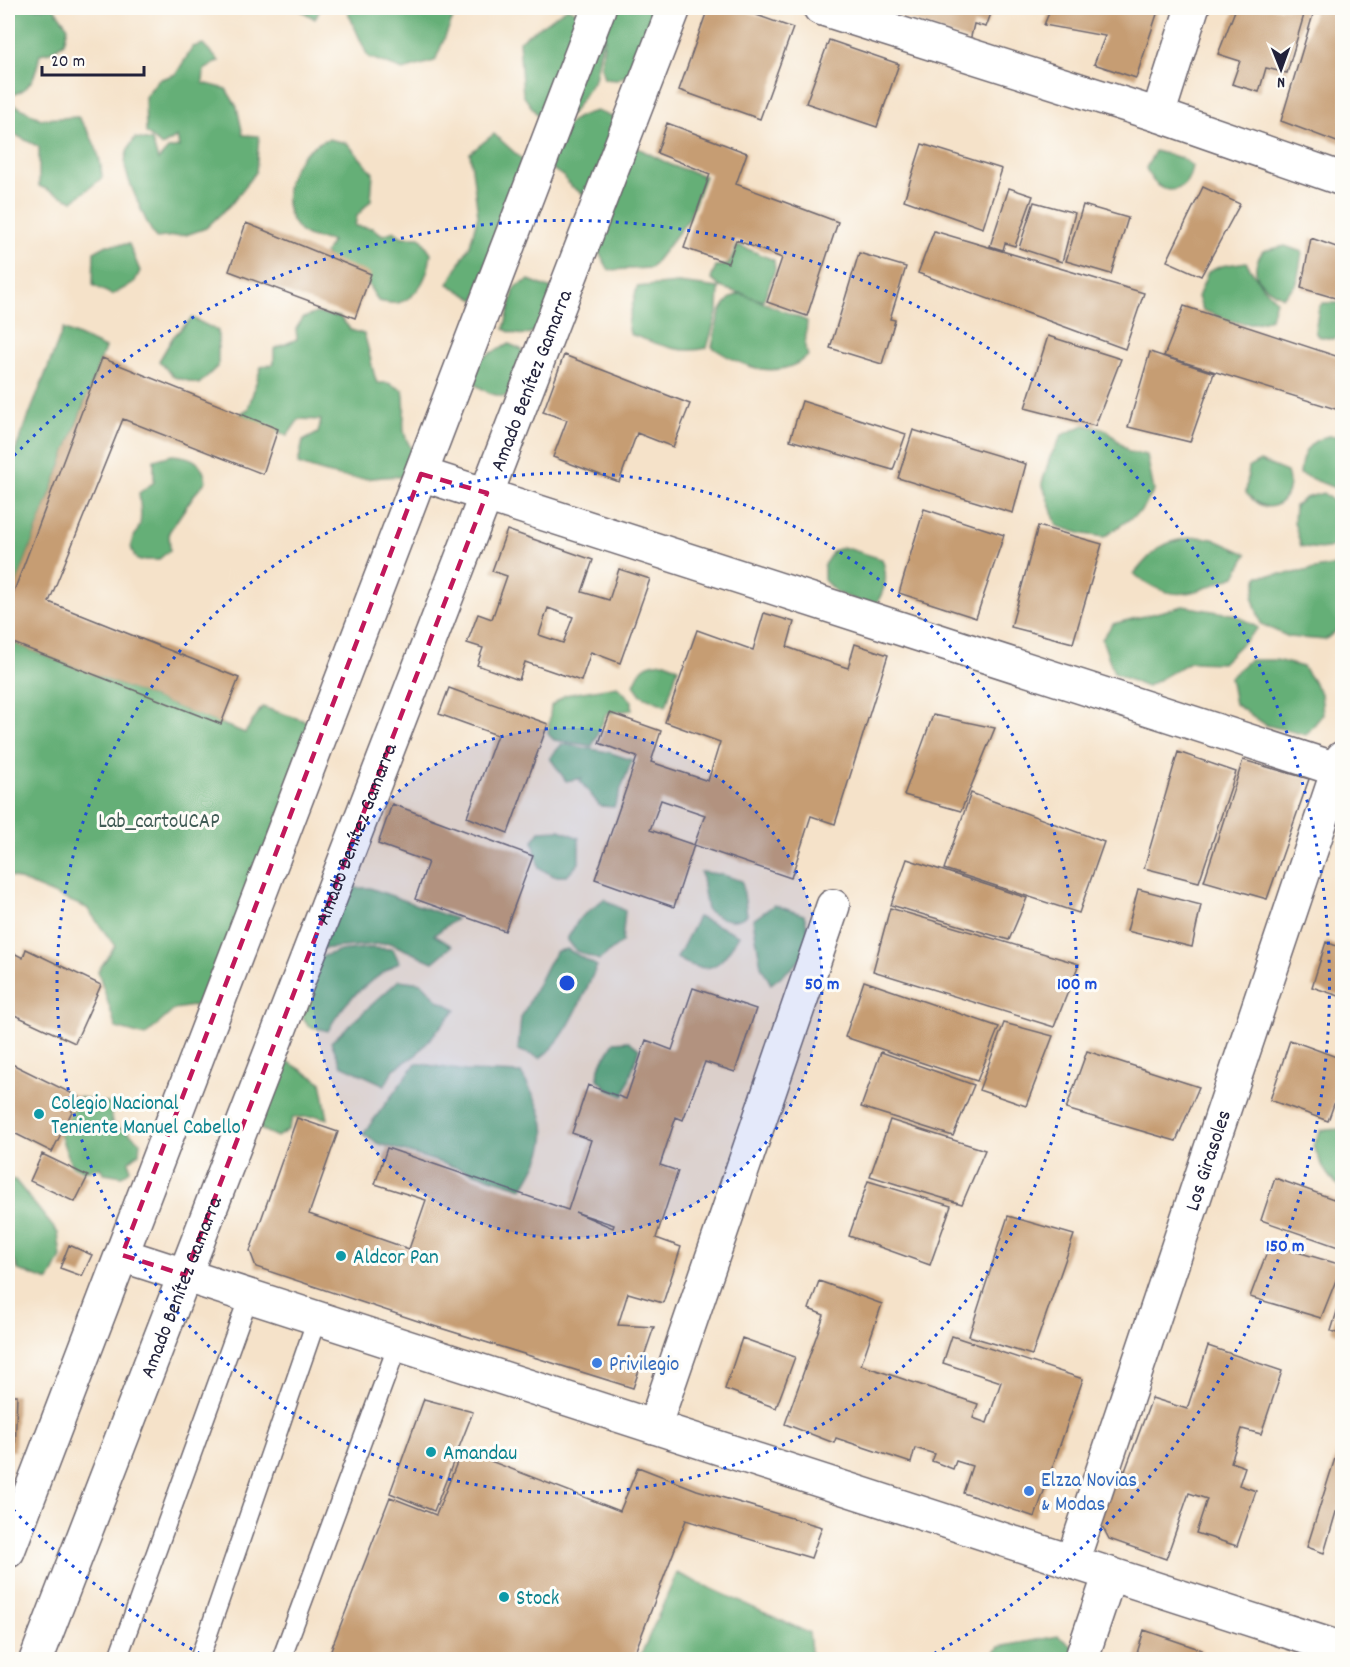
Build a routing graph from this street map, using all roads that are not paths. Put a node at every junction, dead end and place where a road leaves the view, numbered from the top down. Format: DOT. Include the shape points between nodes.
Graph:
graph roads {
  1 [pos="599,8"];
  2 [pos="674,8"];
  3 [pos="820,8"];
  4 [pos="1192,8"];
  5 [pos="1158,115"];
  6 [pos="1342,179"];
  7 [pos="421,474"];
  8 [pos="487,493"];
  9 [pos="1341,766"];
  10 [pos="833,906"];
  11 [pos="122,1255"];
  12 [pos="185,1275"];
  13 [pos="249,1296"];
  14 [pos="317,1318"];
  15 [pos="398,1344"];
  16 [pos="654,1427"];
  17 [pos="8,1551"];
  18 [pos="1072,1562"];
  19 [pos="1110,1574"];
  20 [pos="1342,1649"];
  21 [pos="36,1659"];
  22 [pos="117,1659"];
  23 [pos="199,1659"];
  24 [pos="281,1659"];
  25 [pos="1081,1659"];
  1 -- 7 [label="street"];
  2 -- 8 [label="street, Amado Benítez Gamarra"];
  3 -- 5 [label="street"];
  4 -- 5 [label="street"];
  5 -- 6 [label="street"];
  7 -- 8 [label="street"];
  7 -- 11 [label="street"];
  8 -- 9 [label="street"];
  8 -- 12 [label="street, Amado Benítez Gamarra"];
  9 -- 18 [label="street, Los Girasoles"];
  10 -- 16 [label="street"];
  11 -- 12 [label="street"];
  11 -- 17 [label="street"];
  12 -- 13 [label="street"];
  12 -- 21 [label="street, Amado Benítez Gamarra"];
  13 -- 14 [label="street"];
  13 -- 22 [label="lane"];
  14 -- 15 [label="street"];
  14 -- 23 [label="lane"];
  15 -- 16 [label="street"];
  15 -- 24 [label="lane"];
  16 -- 18 [label="street"];
  18 -- 19 [label="street"];
  19 -- 20 [label="street"];
  19 -- 25 [label="street"];
}
